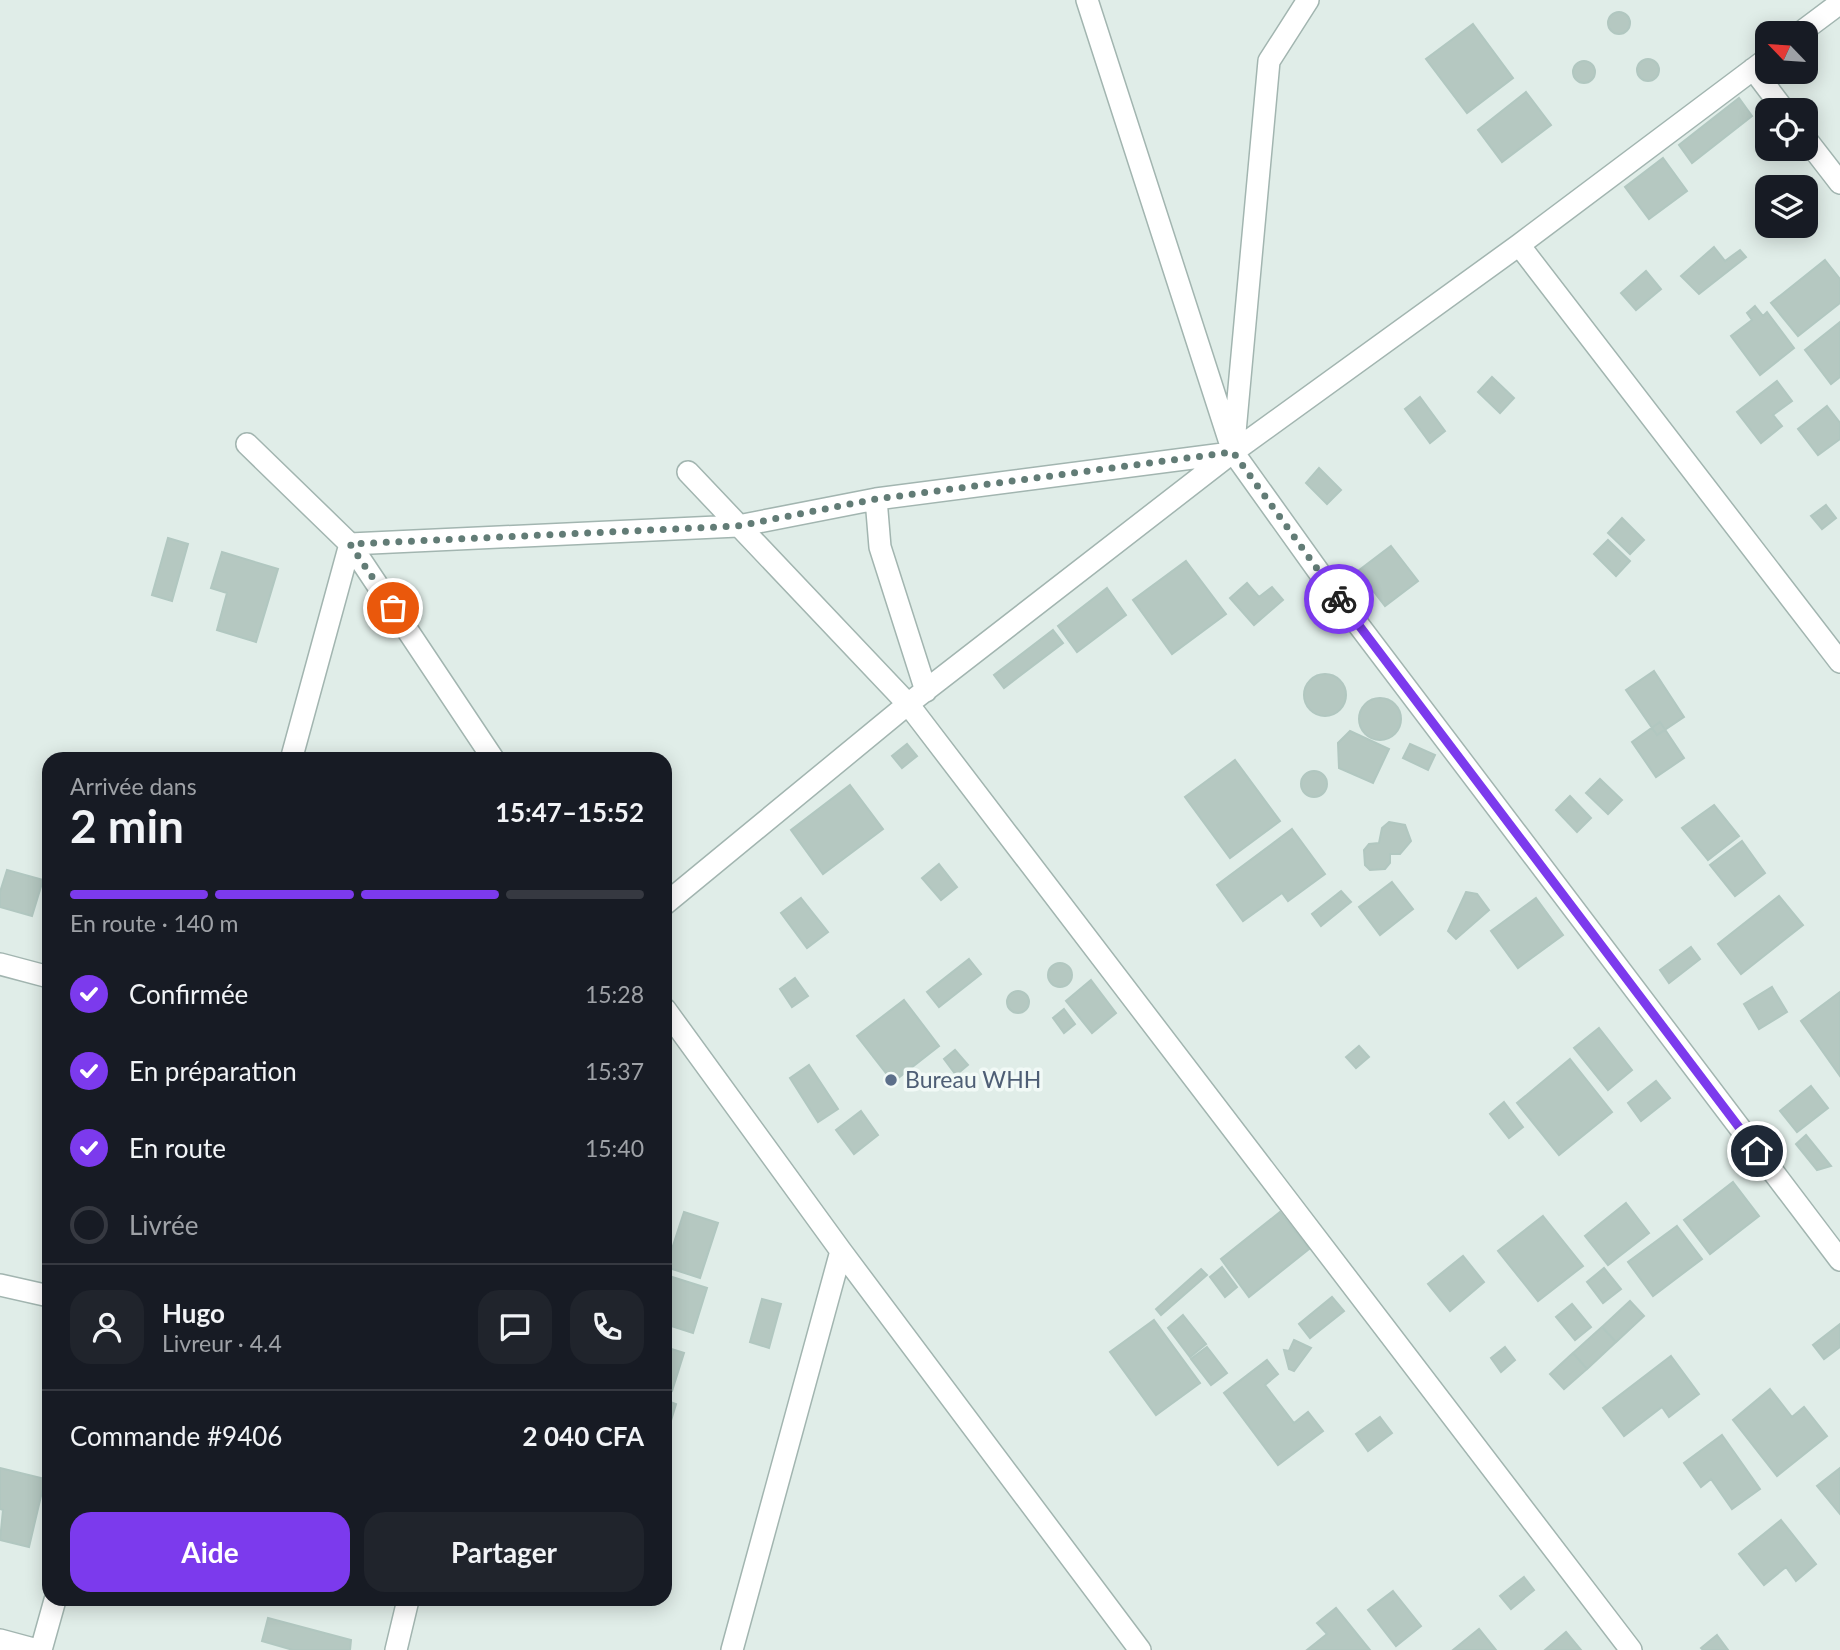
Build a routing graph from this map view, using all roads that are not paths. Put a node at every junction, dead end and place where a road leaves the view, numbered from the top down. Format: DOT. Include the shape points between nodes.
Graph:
graph roads {
  1 [pos="1087,0"];
  2 [pos="1308,0"];
  3 [pos="1840,3"];
  4 [pos="1816,21"];
  5 [pos="1755,67"];
  6 [pos="1818,155"];
  7 [pos="1840,183"];
  8 [pos="1520,244"];
  9 [pos="247,444"];
  10 [pos="1233,452"];
  11 [pos="688,472"];
  12 [pos="876,499"];
  13 [pos="738,526"];
  14 [pos="350,544"];
  15 [pos="1840,662"];
  16 [pos="926,691"];
  17 [pos="908,704"];
  18 [pos="293,752"];
  19 [pos="489,752"];
  20 [pos="672,898"];
  21 [pos="0,964"];
  22 [pos="42,975"];
  23 [pos="672,1019"];
  24 [pos="841,1251"];
  25 [pos="1840,1260"];
  26 [pos="0,1285"];
  27 [pos="42,1294"];
  28 [pos="53,1606"];
  29 [pos="407,1606"];
  30 [pos="0,1640"];
  31 [pos="39,1650"];
  32 [pos="396,1650"];
  33 [pos="732,1650"];
  34 [pos="1140,1650"];
  35 [pos="1631,1650"];
  1 -- 10 [label="street"];
  2 -- 10 [label="street" via="1269,61"];
  3 -- 4 [label="street"];
  5 -- 8 [label="street"];
  6 -- 7 [label="street"];
  8 -- 10 [label="street"];
  8 -- 15 [label="street"];
  9 -- 14 [label="street"];
  10 -- 12 [label="street"];
  10 -- 16 [label="street"];
  10 -- 25 [label="street" via="1334,594"];
  11 -- 13 [label="street"];
  12 -- 13 [label="street"];
  12 -- 16 [label="street" via="880,547"];
  13 -- 14 [label="street"];
  13 -- 17 [label="street"];
  14 -- 18 [label="street"];
  14 -- 19 [label="street"];
  16 -- 17 [label="street"];
  17 -- 20 [label="street"];
  17 -- 35 [label="street"];
  21 -- 22 [label="street"];
  23 -- 24 [label="street"];
  24 -- 33 [label="street"];
  24 -- 34 [label="street"];
  26 -- 27 [label="street"];
  28 -- 31 [label="street"];
  29 -- 32 [label="street"];
  30 -- 31 [label="street"];
}
